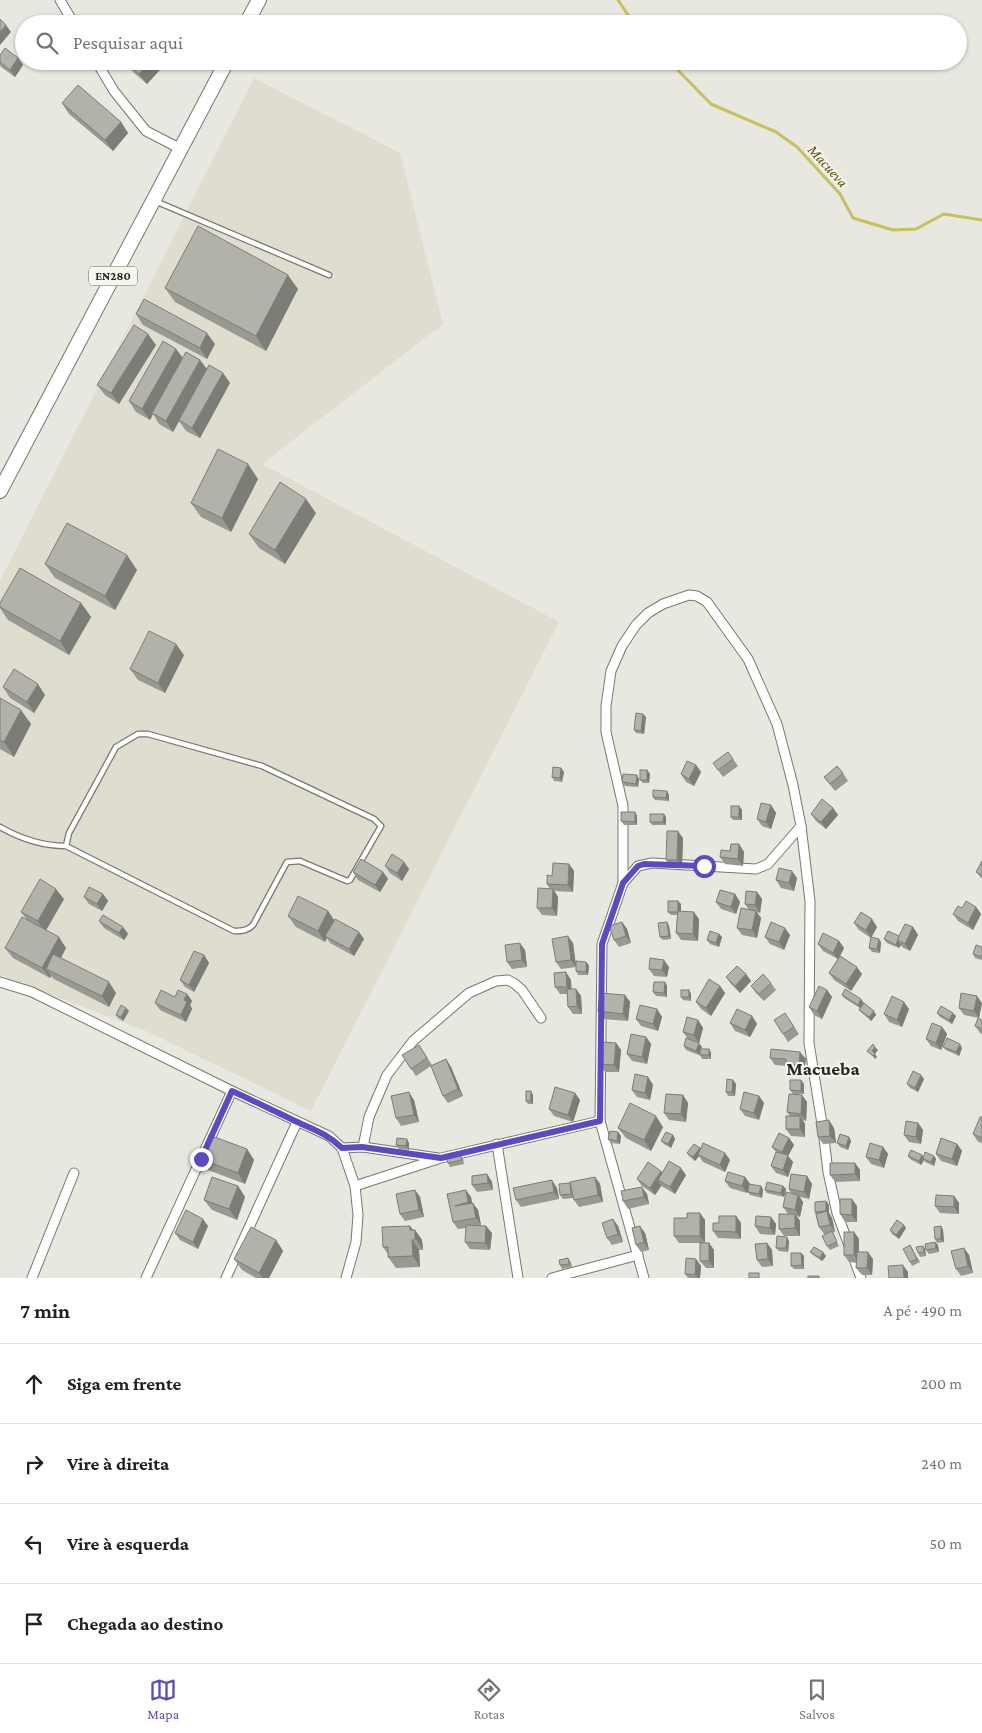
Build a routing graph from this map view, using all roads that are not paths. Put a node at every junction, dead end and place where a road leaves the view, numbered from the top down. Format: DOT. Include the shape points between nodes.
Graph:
graph roads {
  1 [pos="60,0"];
  2 [pos="259,0"];
  3 [pos="69,15"];
  4 [pos="251,15"];
  5 [pos="101,70"];
  6 [pos="222,70"];
  7 [pos="181,149"];
  8 [pos="153,200"];
  9 [pos="329,275"];
  10 [pos="0,490"];
  11 [pos="801,826"];
  12 [pos="0,828"];
  13 [pos="66,846"];
  14 [pos="623,883"];
  15 [pos="0,982"];
  16 [pos="540,1018"];
  17 [pos="232,1091"];
  18 [pos="600,1121"];
  19 [pos="297,1122"];
  20 [pos="497,1144"];
  21 [pos="362,1147"];
  22 [pos="342,1148"];
  23 [pos="441,1158"];
  24 [pos="74,1173"];
  25 [pos="355,1186"];
  26 [pos="638,1255"];
  27 [pos="32,1278"];
  28 [pos="146,1278"];
  29 [pos="226,1278"];
  30 [pos="346,1278"];
  31 [pos="518,1278"];
  32 [pos="552,1278"];
  33 [pos="644,1278"];
  34 [pos="861,1278"];
  1 -- 3 [label="street"];
  2 -- 4 [label="main road"];
  5 -- 7 [label="street" via="146,131"];
  6 -- 7 [label="main road, EN280"];
  7 -- 8 [label="main road, EN280"];
  8 -- 9 [label="lane"];
  8 -- 10 [label="main road, EN280"];
  11 -- 14 [label="street" via="762,868 644,864 638,866"];
  11 -- 14 [label="street" via="777,724 748,659 707,602 697,596 684,596 648,613 636,625 611,671 606,732 623,806"];
  11 -- 34 [label="street" via="810,901 809,1043 828,1172 838,1213"];
  12 -- 13 [label="lane" via="48,846"];
  13 -- 13 [label="lane" via="69,833 116,747 138,734 262,766 374,819 381,826 350,880 300,861 287,862 253,924 242,931 234,930"];
  14 -- 18 [label="street" via="602,944"];
  15 -- 17 [label="street" via="32,992"];
  16 -- 21 [label="street" via="522,990 508,980 496,981 470,993 413,1041 387,1075 369,1117"];
  17 -- 19 [label="street"];
  17 -- 28 [label="street"];
  18 -- 20 [label="street"];
  18 -- 26 [label="street"];
  19 -- 22 [label="street" via="329,1136"];
  19 -- 29 [label="street"];
  20 -- 23 [label="street"];
  20 -- 31 [label="street"];
  21 -- 22 [label="street"];
  21 -- 23 [label="street"];
  22 -- 25 [label="street"];
  23 -- 25 [label="street"];
  24 -- 27 [label="street"];
  25 -- 30 [label="street" via="356,1242"];
  26 -- 32 [label="street"];
  26 -- 33 [label="street"];
}
